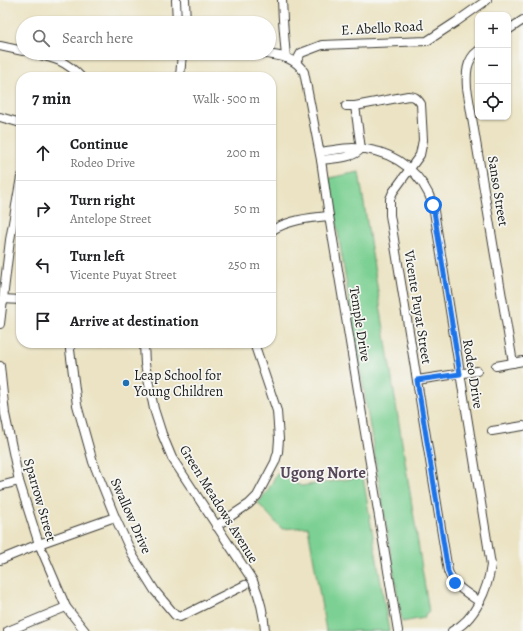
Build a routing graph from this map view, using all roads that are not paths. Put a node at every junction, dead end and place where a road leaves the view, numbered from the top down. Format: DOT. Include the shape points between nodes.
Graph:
graph roads {
  1 [pos="176,0"];
  2 [pos="185,0"];
  3 [pos="282,0"];
  4 [pos="487,0"];
  5 [pos="177,16"];
  6 [pos="186,16"];
  7 [pos="523,20"];
  8 [pos="511,28"];
  9 [pos="0,46"];
  10 [pos="16,49"];
  11 [pos="475,55"];
  12 [pos="276,56"];
  13 [pos="286,58"];
  14 [pos="58,60"];
  15 [pos="181,60"];
  16 [pos="296,62"];
  17 [pos="76,72"];
  18 [pos="180,72"];
  19 [pos="346,106"];
  20 [pos="356,106"];
  21 [pos="0,117"];
  22 [pos="16,122"];
  23 [pos="361,149"];
  24 [pos="320,156"];
  25 [pos="410,169"];
  26 [pos="16,206"];
  27 [pos="329,216"];
  28 [pos="276,228"];
  29 [pos="3,299"];
  30 [pos="16,300"];
  31 [pos="0,324"];
  32 [pos="70,348"];
  33 [pos="145,348"];
  34 [pos="256,348"];
  35 [pos="523,361"];
  36 [pos="513,363"];
  37 [pos="0,366"];
  38 [pos="496,366"];
  39 [pos="477,371"];
  40 [pos="460,374"];
  41 [pos="417,380"];
  42 [pos="2,414"];
  43 [pos="523,429"];
  44 [pos="492,431"];
  45 [pos="19,481"];
  46 [pos="0,486"];
  47 [pos="115,517"];
  48 [pos="216,526"];
  49 [pos="39,544"];
  50 [pos="0,560"];
  51 [pos="245,585"];
  52 [pos="480,602"];
  53 [pos="66,607"];
  54 [pos="8,631"];
  55 [pos="85,631"];
  56 [pos="265,631"];
  57 [pos="398,631"];
  58 [pos="452,631"];
  1 -- 5 [label="street"];
  2 -- 6 [label="street"];
  3 -- 13 [label="street"];
  4 -- 16 [label="street, E. Abello Road" via="427,41 322,45 302,53"];
  7 -- 8 [label="street"];
  9 -- 10 [label="street"];
  11 -- 36 [label="street, Sanso Street" via="468,63 467,88"];
  12 -- 13 [label="street"];
  13 -- 16 [label="street"];
  14 -- 17 [label="street"];
  15 -- 18 [label="street"];
  16 -- 24 [label="street, Temple Drive" via="304,72"];
  19 -- 20 [label="street, Vicente Puyat Street"];
  20 -- 23 [label="street"];
  20 -- 25 [label="street, Vicente Puyat Street" via="408,96 417,98 421,104 423,148"];
  21 -- 22 [label="street"];
  23 -- 24 [label="street" via="351,155"];
  23 -- 25 [label="street, Rodeo Drive" via="382,152"];
  24 -- 27 [label="street, Temple Drive"];
  25 -- 40 [label="street, Rodeo Drive" via="424,186 433,205"];
  25 -- 41 [label="street, Vicente Puyat Street" via="393,192 389,210"];
  26 -- 29 [label="street"];
  27 -- 28 [label="street" via="294,221"];
  27 -- 57 [label="street, Temple Drive"];
  29 -- 30 [label="street"];
  29 -- 31 [label="street"];
  32 -- 47 [label="street, Swallow Drive" via="77,405 93,462"];
  33 -- 48 [label="street, Green Meadows Avenue" via="149,387 162,434 172,458"];
  34 -- 48 [label="street" via="277,411 278,452 258,496"];
  35 -- 36 [label="street"];
  36 -- 38 [label="street"];
  37 -- 42 [label="street, Sparrow Street"];
  39 -- 40 [label="street"];
  40 -- 41 [label="street"];
  40 -- 52 [label="street, Rodeo Drive" via="490,556 490,574"];
  41 -- 52 [label="street, Vicente Puyat Street" via="448,571 455,583"];
  42 -- 45 [label="street, Sparrow Street"];
  43 -- 44 [label="street"];
  45 -- 46 [label="street"];
  45 -- 49 [label="street, Sparrow Street"];
  47 -- 49 [label="street"];
  47 -- 51 [label="street, Swallow Drive" via="133,556 151,585 177,617"];
  48 -- 56 [label="street, Green Meadows Avenue" via="253,581 260,596"];
  49 -- 50 [label="street"];
  49 -- 53 [label="street, Sparrow Street"];
  52 -- 58 [label="street, Rodeo Drive" via="463,623"];
  53 -- 54 [label="street"];
  53 -- 55 [label="street, Sparrow Street"];
}
